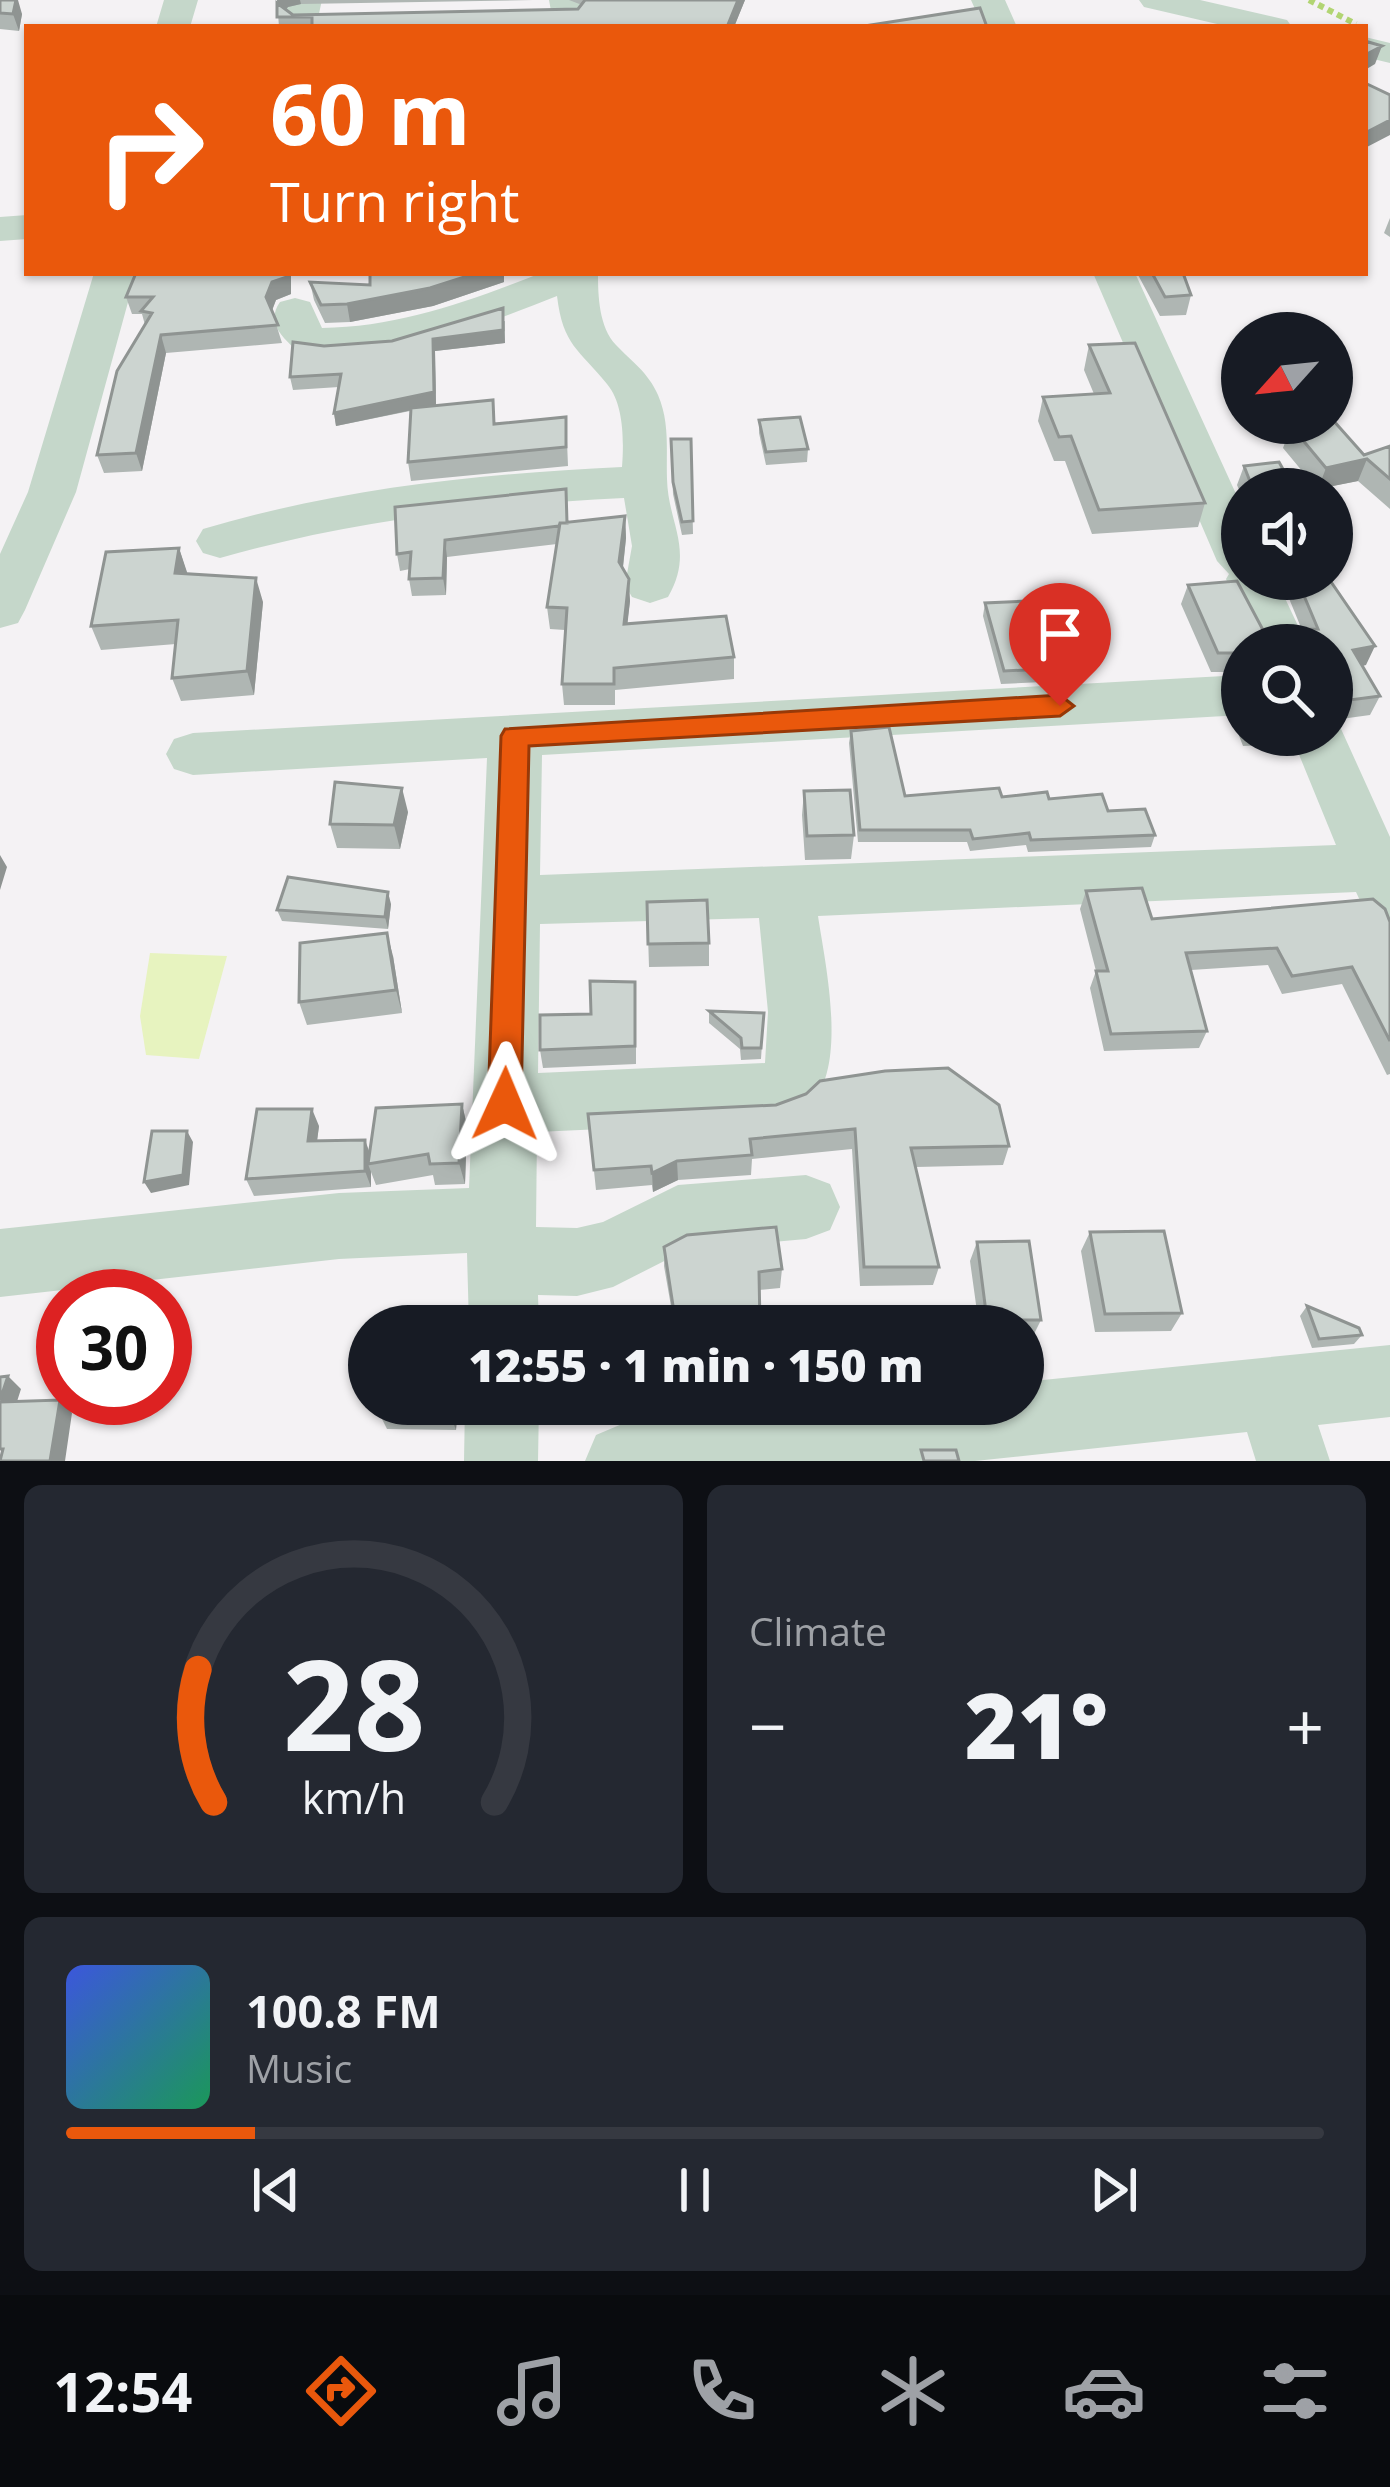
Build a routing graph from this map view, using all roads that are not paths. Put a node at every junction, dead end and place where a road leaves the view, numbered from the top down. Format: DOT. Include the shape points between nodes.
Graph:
graph roads {
  1 [pos="1156,0"];
  2 [pos="302,15"];
  3 [pos="344,18"];
  4 [pos="1262,24"];
  5 [pos="114,276"];
  6 [pos="568,276"];
  7 [pos="577,276"];
  8 [pos="1115,276"];
  9 [pos="295,311"];
  10 [pos="644,481"];
  11 [pos="1221,514"];
  12 [pos="220,541"];
  13 [pos="650,585"];
  14 [pos="0,610"];
  15 [pos="1221,695"];
  16 [pos="515,736"];
  17 [pos="193,754"];
  18 [pos="1327,756"];
  19 [pos="1381,885"];
  20 [pos="786,893"];
  21 [pos="509,900"];
  22 [pos="505,1104"];
  23 [pos="806,1207"];
  24 [pos="501,1239"];
  25 [pos="0,1264"];
  26 [pos="503,1305"];
  27 [pos="1390,1381"];
  28 [pos="1271,1393"];
  29 [pos="502,1425"];
  30 [pos="501,1461"];
  31 [pos="622,1461"];
  32 [pos="1293,1461"];
  1 -- 4 [label="street"];
  2 -- 3 [label="street"];
  5 -- 14 [label="street" via="52,492"];
  6 -- 9 [label="street" via="372,337 311,341 296,326"];
  7 -- 10 [label="street" via="584,326 635,395"];
  8 -- 11 [label="street"];
  10 -- 12 [label="street" via="326,508"];
  10 -- 13 [label="street" via="656,525"];
  15 -- 16 [label="street"];
  16 -- 17 [label="street"];
  16 -- 21 [label="street"];
  18 -- 19 [label="street"];
  19 -- 20 [label="street"];
  20 -- 21 [label="street"];
  20 -- 22 [label="street" via="798,1008 790,1082 774,1093"];
  21 -- 22 [label="street"];
  22 -- 24 [label="street"];
  23 -- 24 [label="street" via="678,1218 614,1253 578,1262"];
  24 -- 25 [label="street" via="339,1226"];
  24 -- 26 [label="street"];
  27 -- 28 [label="street"];
  28 -- 31 [label="street"];
  28 -- 32 [label="street"];
  29 -- 30 [label="street"];
}
